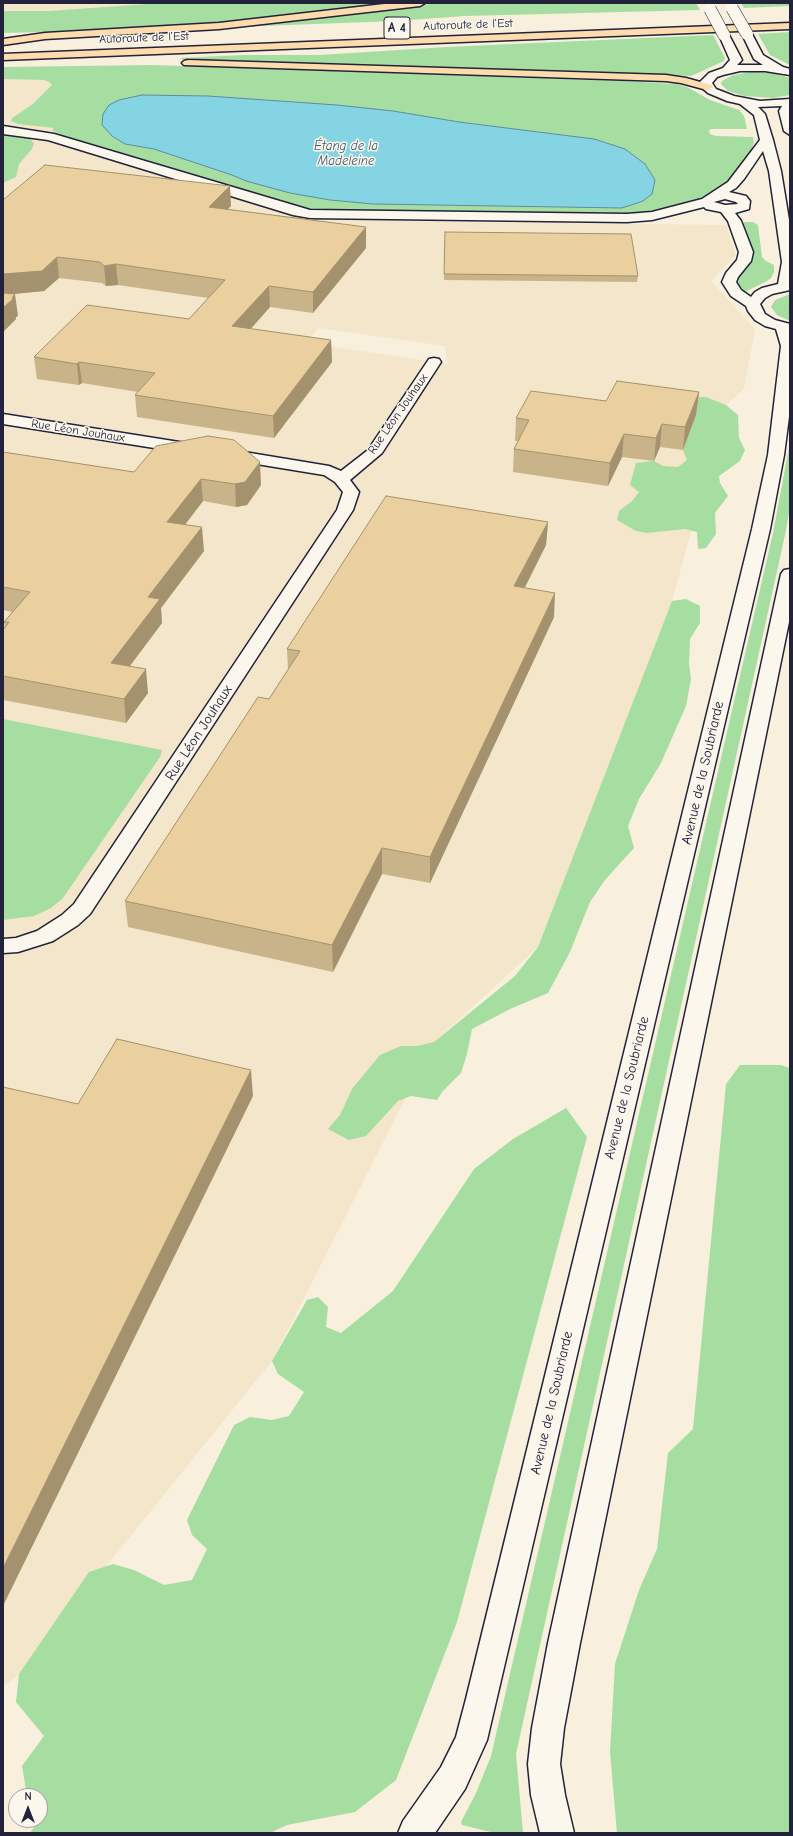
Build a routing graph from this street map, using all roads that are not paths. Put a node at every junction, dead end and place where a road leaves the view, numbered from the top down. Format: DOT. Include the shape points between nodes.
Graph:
graph roads {
  1 [pos="420,3"];
  2 [pos="731,6"];
  3 [pos="707,9"];
  4 [pos="751,14"];
  5 [pos="790,26"];
  6 [pos="243,34"];
  7 [pos="3,43"];
  8 [pos="3,57"];
  9 [pos="158,62"];
  10 [pos="174,62"];
  11 [pos="3,64"];
  12 [pos="728,69"];
  13 [pos="778,69"];
  14 [pos="790,72"];
  15 [pos="707,87"];
  16 [pos="744,102"];
  17 [pos="790,102"];
  18 [pos="3,130"];
  19 [pos="790,131"];
  20 [pos="767,140"];
  21 [pos="711,199"];
  22 [pos="725,210"];
  23 [pos="788,286"];
  24 [pos="753,304"];
  25 [pos="787,329"];
  26 [pos="434,362"];
  27 [pos="3,419"];
  28 [pos="341,479"];
  29 [pos="790,574"];
  30 [pos="3,946"];
  31 [pos="415,1833"];
  32 [pos="557,1833"];
  1 -- 7 [label="highway" via="219,26 45,36"];
  2 -- 13 [label="street, bridge" via="758,57"];
  3 -- 4 [label="highway"];
  3 -- 12 [label="street, bridge" via="736,60"];
  5 -- 8 [label="highway, Autoroute de l’Est / A 4"];
  6 -- 7 [label="highway, Autoroute de l’Est"];
  9 -- 11 [label="highway"];
  10 -- 15 [label="highway" via="666,78"];
  12 -- 13 [label="street"];
  12 -- 15 [label="street" via="708,78"];
  13 -- 14 [label="street"];
  15 -- 16 [label="street" via="720,96"];
  16 -- 17 [label="street"];
  16 -- 20 [label="street" via="759,114"];
  17 -- 19 [label="street" via="785,111"];
  18 -- 21 [label="street" via="50,136 310,214 627,218 652,216"];
  20 -- 21 [label="street" via="732,185"];
  20 -- 23 [label="street" via="775,171 789,262"];
  21 -- 22 [label="street" via="711,206"];
  21 -- 22 [label="street" via="725,195 737,197 745,204 741,208"];
  22 -- 24 [label="street" via="734,221 746,252 744,261 729,282 736,293"];
  23 -- 24 [label="street" via="775,288 760,295"];
  24 -- 25 [label="street" via="760,317"];
  25 -- 31 [label="street, Avenue de la Soubriarde" via="787,364 776,455 761,529 482,1699 471,1740 453,1778"];
  26 -- 28 [label="street, Rue Léon Jouhaux" via="374,453"];
  27 -- 28 [label="street, Rue Léon Jouhaux" via="329,471"];
  28 -- 30 [label="street, Rue Léon Jouhaux" via="351,492 345,510 92,896 70,920 45,936 18,945"];
  29 -- 32 [label="street" via="548,1728 544,1764"];
}
